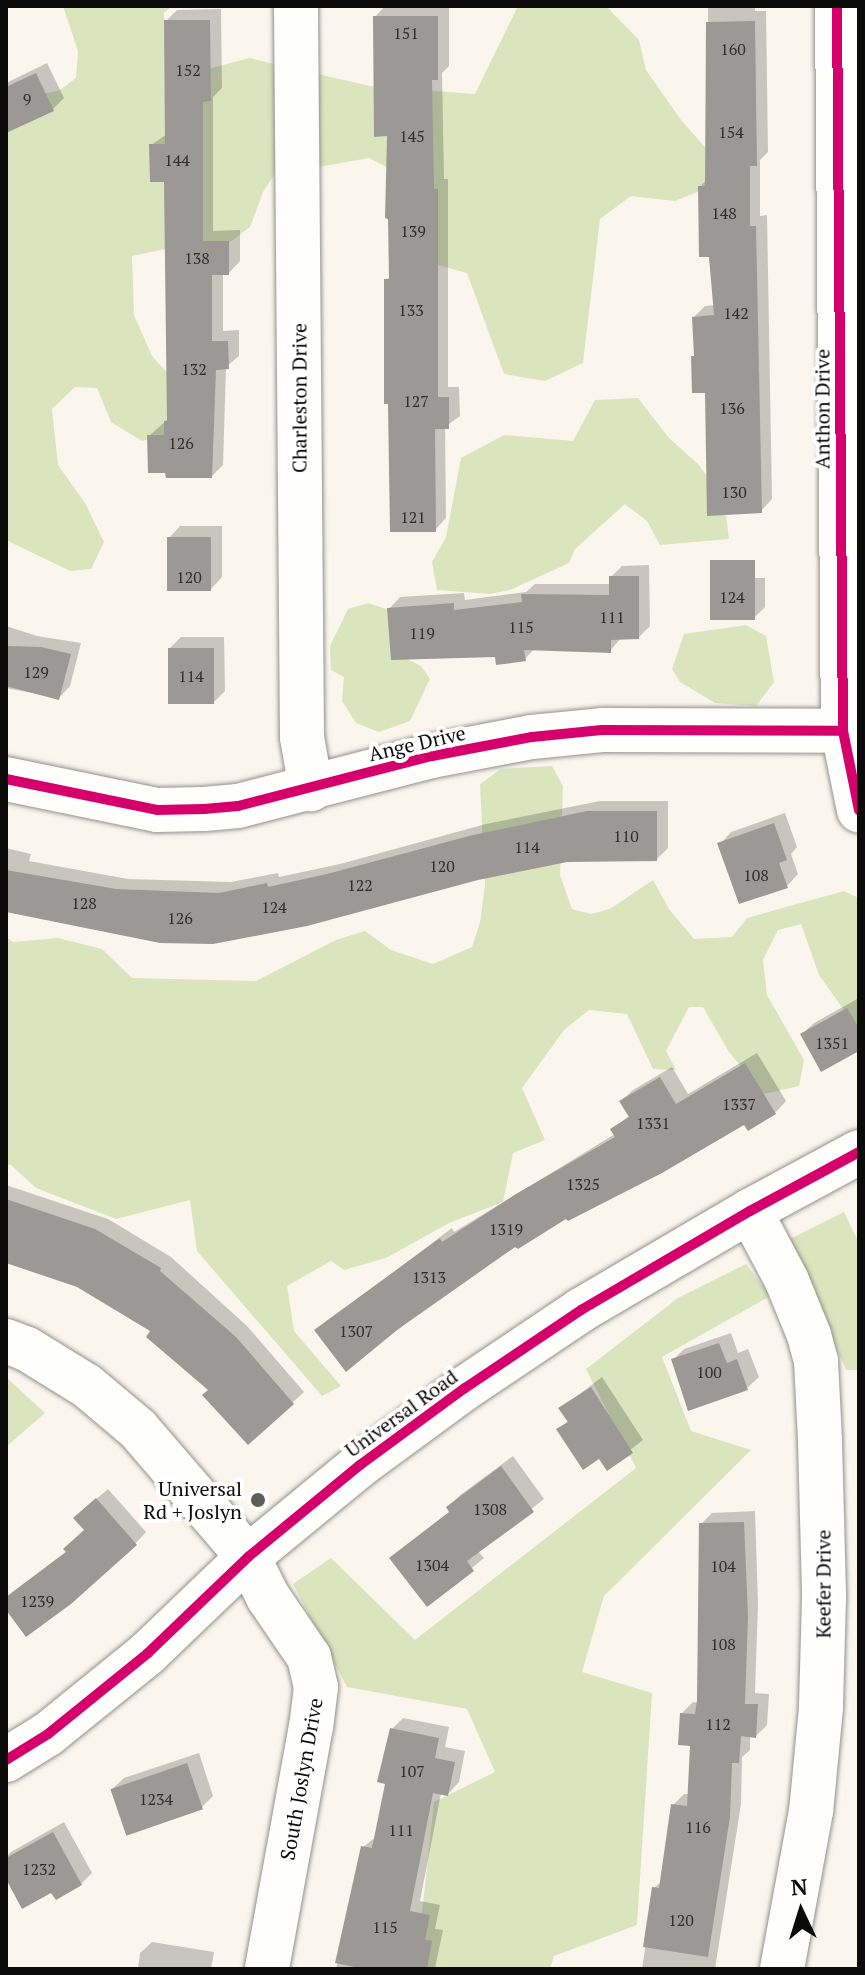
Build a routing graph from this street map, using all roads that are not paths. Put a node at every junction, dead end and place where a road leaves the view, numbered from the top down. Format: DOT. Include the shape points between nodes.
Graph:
graph roads {
  1 [pos="296,6"];
  2 [pos="837,6"];
  3 [pos="843,731"];
  4 [pos="6,779"];
  5 [pos="311,789"];
  6 [pos="859,810"];
  7 [pos="859,1152"];
  8 [pos="750,1211"];
  9 [pos="6,1341"];
  10 [pos="248,1557"];
  11 [pos="6,1760"];
  12 [pos="267,1969"];
  13 [pos="782,1969"];
  1 -- 5 [label="street, Charleston Drive" via="302,737"];
  2 -- 3 [label="street, Anthon Drive"];
  3 -- 5 [label="street, Ange Drive" via="602,730 532,737 432,756"];
  3 -- 6 [label="street, Anthon Drive"];
  4 -- 5 [label="street, Ange Drive" via="163,811 238,806"];
  7 -- 8 [label="street, Universal Road"];
  8 -- 10 [label="street, Universal Road" via="581,1310 465,1388"];
  8 -- 13 [label="street, Keefer Drive" via="809,1335 816,1361 821,1464 821,1708 811,1811"];
  9 -- 10 [label="street, South Joslyn Drive" via="87,1386 138,1429"];
  10 -- 11 [label="street, Universal Road" via="148,1653 48,1734"];
  10 -- 12 [label="street, South Joslyn Drive" via="309,1657 316,1687"];
}
